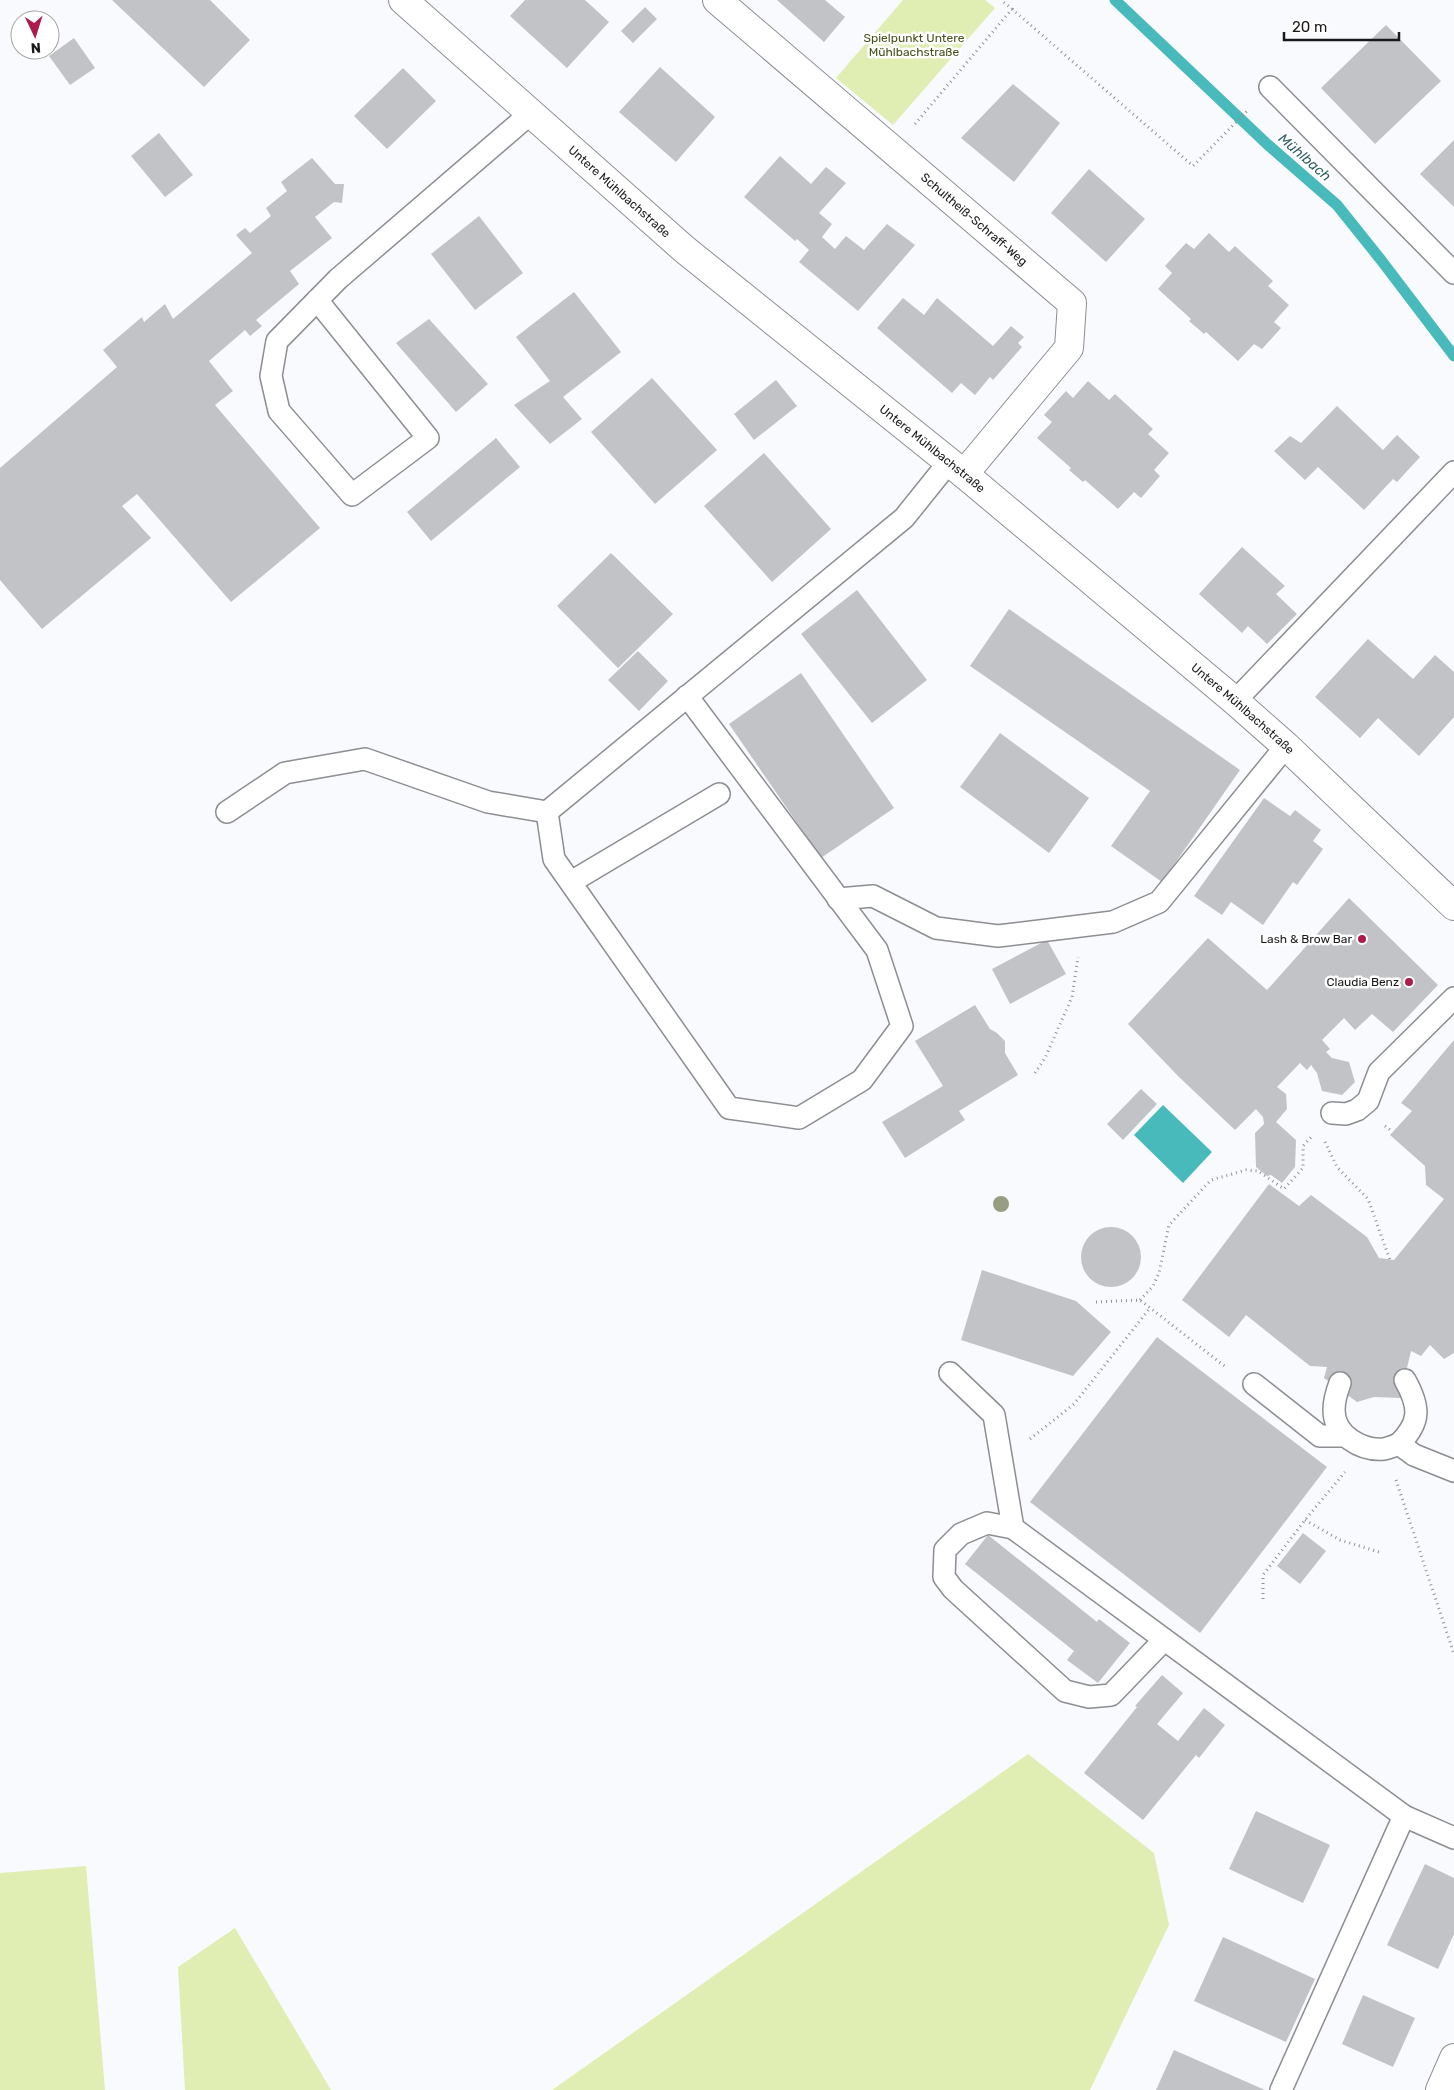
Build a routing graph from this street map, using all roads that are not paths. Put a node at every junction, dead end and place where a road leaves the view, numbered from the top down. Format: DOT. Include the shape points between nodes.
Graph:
graph roads {
  1 [pos="403,0"];
  2 [pos="717,0"];
  3 [pos="1270,87"];
  4 [pos="530,114"];
  5 [pos="1454,273"];
  6 [pos="317,300"];
  7 [pos="957,468"];
  8 [pos="1454,472"];
  9 [pos="687,696"];
  10 [pos="1235,700"];
  11 [pos="1286,746"];
  12 [pos="719,794"];
  13 [pos="227,812"];
  14 [pos="547,812"];
  15 [pos="571,882"];
  16 [pos="838,899"];
  17 [pos="1454,906"];
  18 [pos="1454,998"];
  19 [pos="1325,1121"];
  20 [pos="950,1373"];
  21 [pos="1405,1380"];
  22 [pos="1340,1383"];
  23 [pos="1254,1384"];
  24 [pos="1351,1440"];
  25 [pos="1392,1446"];
  26 [pos="1454,1471"];
  27 [pos="1013,1528"];
  28 [pos="1164,1640"];
  29 [pos="1404,1816"];
  30 [pos="1454,1838"];
  31 [pos="1454,2058"];
  32 [pos="1281,2090"];
  33 [pos="1440,2090"];
  1 -- 4 [label="main road, Untere Mühlbachstraße"];
  2 -- 7 [label="main road, Schultheiß-Schraff-Weg" via="1072,303 1069,348"];
  3 -- 5 [label="lane"];
  4 -- 6 [label="lane"];
  4 -- 7 [label="main road, Untere Mühlbachstraße" via="684,249"];
  6 -- 6 [label="lane" via="277,341 270,376 279,411 352,495 428,438"];
  7 -- 9 [label="lane" via="904,518"];
  7 -- 10 [label="main road, Untere Mühlbachstraße"];
  8 -- 10 [label="lane"];
  9 -- 14 [label="lane"];
  9 -- 16 [label="lane"];
  10 -- 11 [label="main road, Untere Mühlbachstraße"];
  11 -- 16 [label="lane" via="1159,902 1113,922 998,936 936,928 873,896"];
  11 -- 17 [label="main road, Untere Mühlbachstraße"];
  12 -- 15 [label="lane"];
  13 -- 14 [label="lane" via="285,773 365,759 488,802"];
  14 -- 15 [label="lane" via="554,859"];
  15 -- 16 [label="lane" via="729,1108 799,1118 862,1080 902,1026 877,950"];
  18 -- 19 [label="lane" via="1379,1072 1368,1101 1357,1110"];
  20 -- 27 [label="lane" via="994,1415"];
  21 -- 25 [label="lane" via="1412,1392 1416,1417 1412,1431"];
  22 -- 24 [label="lane" via="1334,1410 1337,1424"];
  23 -- 24 [label="lane" via="1320,1436"];
  24 -- 25 [label="lane"];
  25 -- 26 [label="lane"];
  27 -- 28 [label="lane"];
  27 -- 28 [label="lane" via="987,1523 961,1534 946,1550 944,1577 953,1589 1065,1691 1089,1697 1111,1695"];
  28 -- 29 [label="lane"];
  29 -- 30 [label="lane"];
  29 -- 32 [label="lane"];
  31 -- 33 [label="main road"];
}
